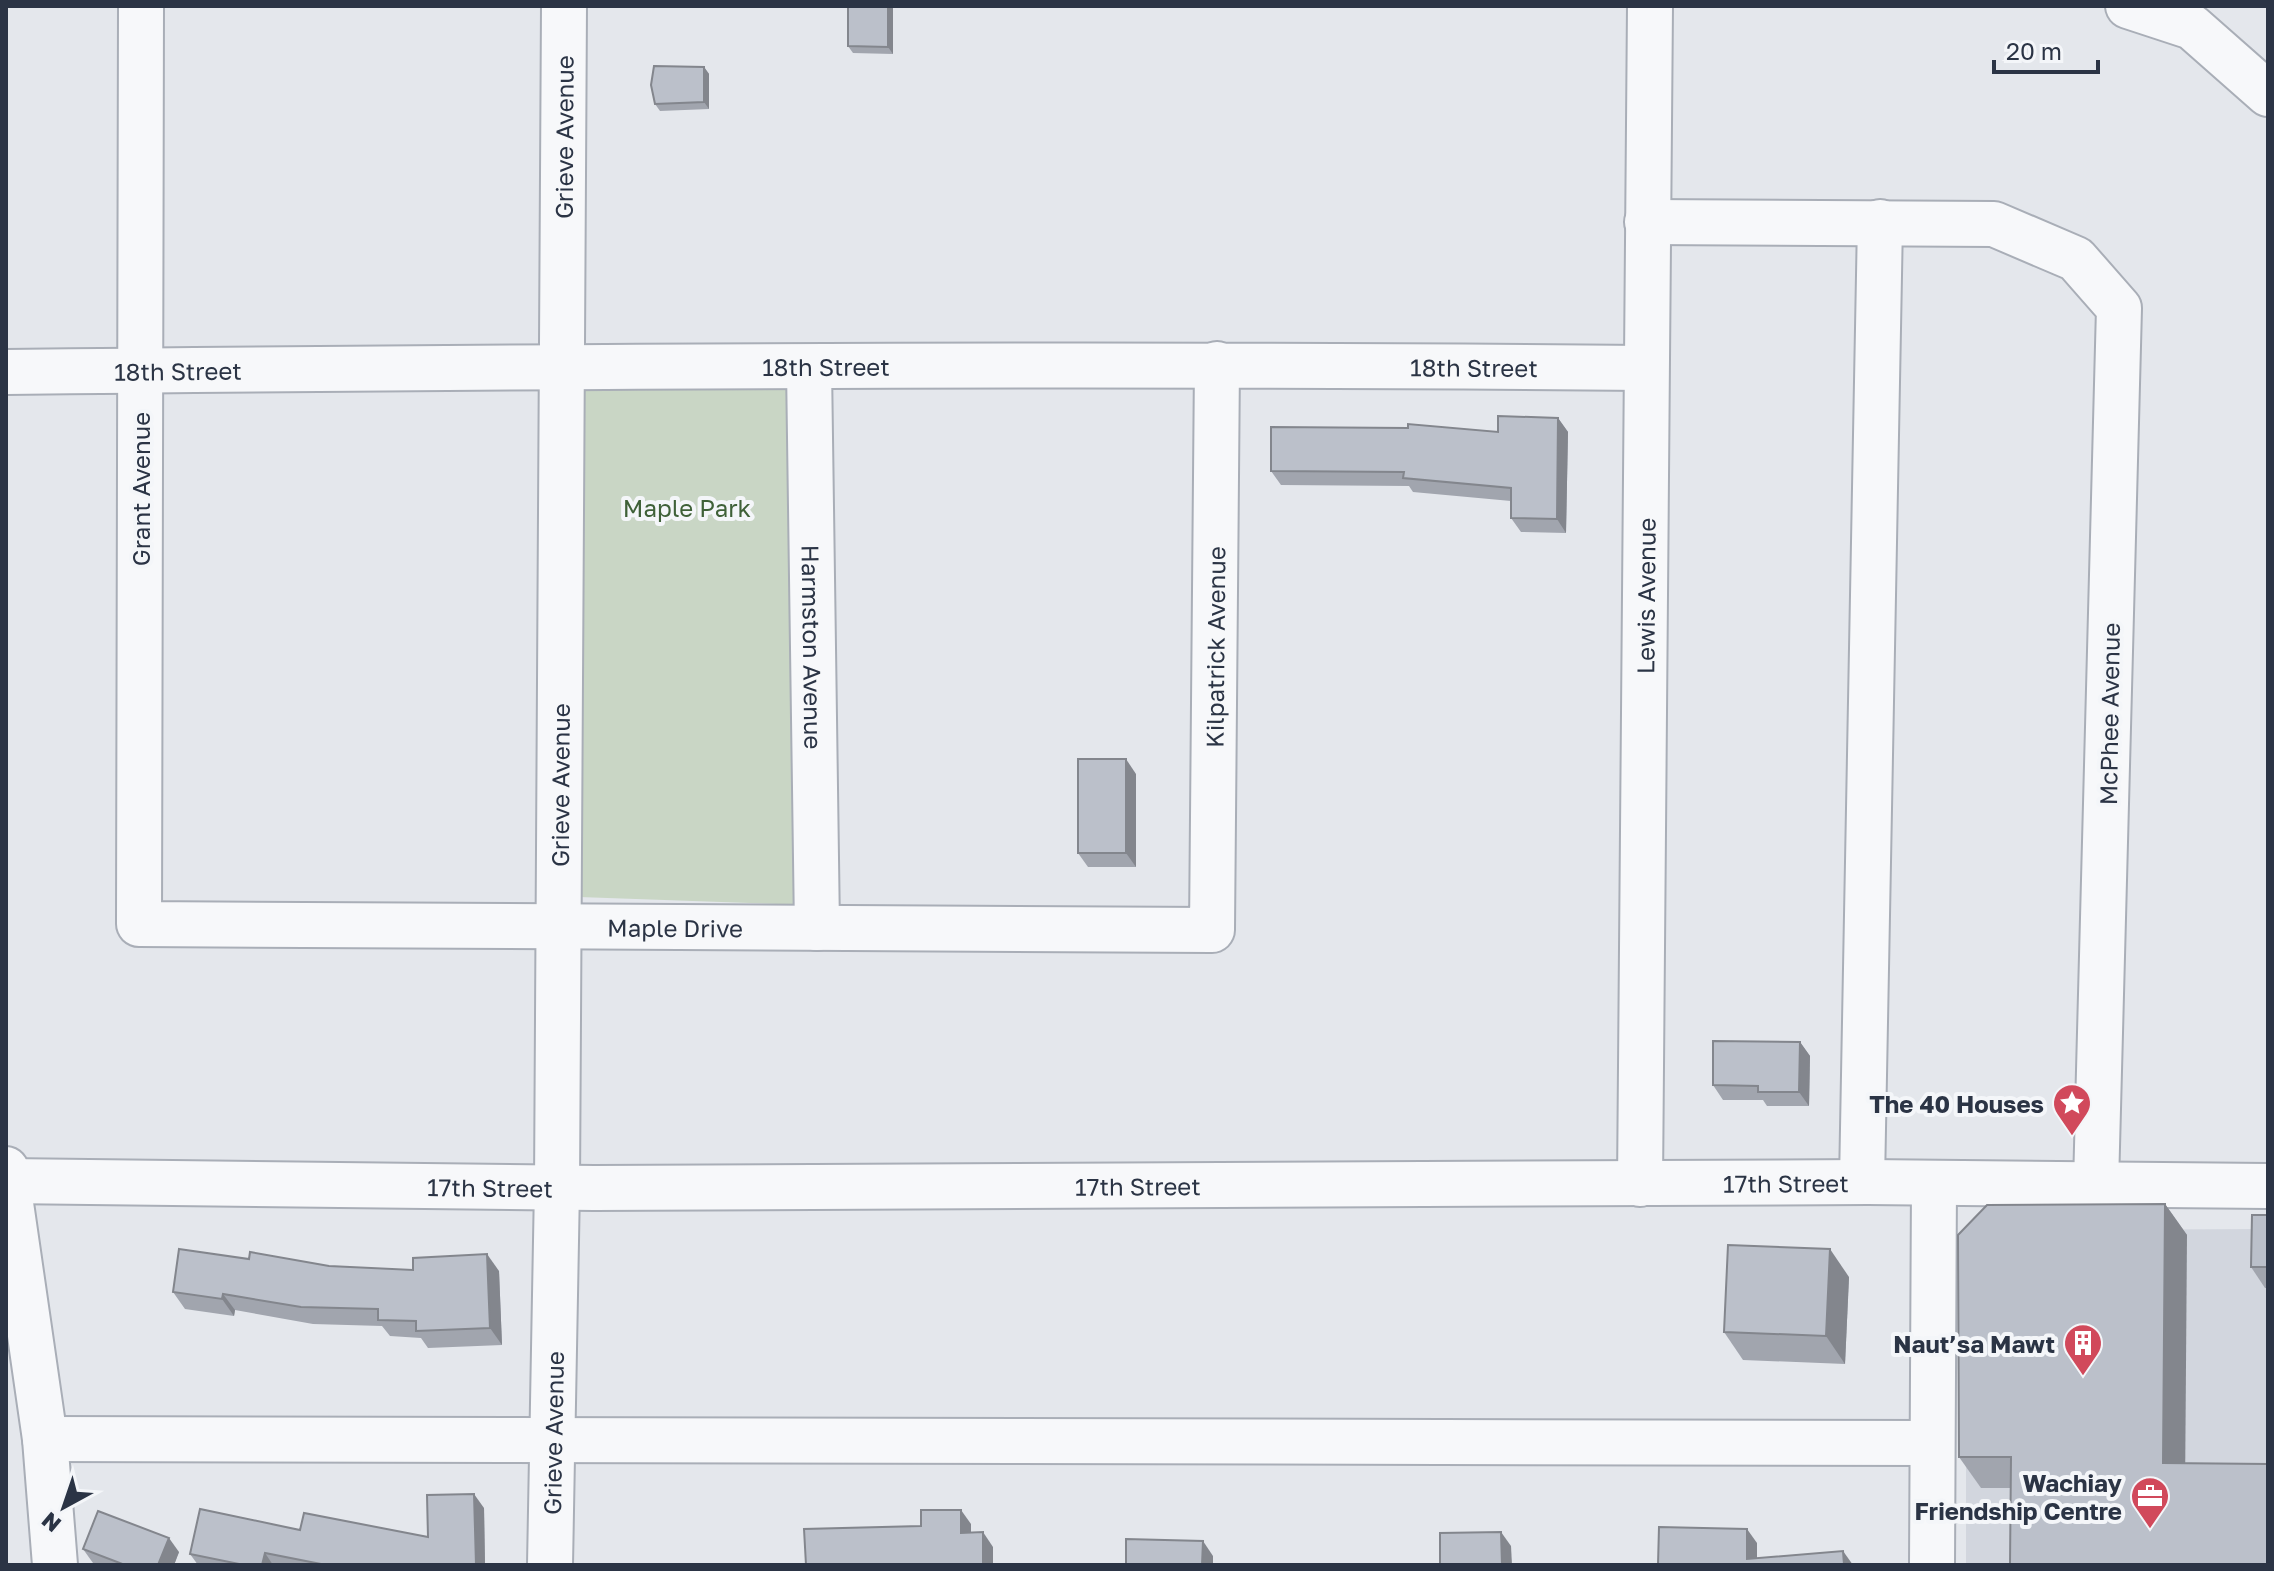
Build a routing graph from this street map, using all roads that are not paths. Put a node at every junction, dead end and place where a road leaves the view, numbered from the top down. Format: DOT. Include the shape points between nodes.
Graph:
graph roads {
  1 [pos="141,6"];
  2 [pos="564,6"];
  3 [pos="1650,6"];
  4 [pos="2128,6"];
  5 [pos="2268,94"];
  6 [pos="1647,222"];
  7 [pos="1880,222"];
  8 [pos="1217,364"];
  9 [pos="561,365"];
  10 [pos="809,367"];
  11 [pos="1645,368"];
  12 [pos="140,370"];
  13 [pos="6,372"];
  14 [pos="139,924"];
  15 [pos="557,925"];
  16 [pos="817,928"];
  17 [pos="1212,930"];
  18 [pos="6,1177"];
  19 [pos="1862,1182"];
  20 [pos="1640,1184"];
  21 [pos="1934,1184"];
  22 [pos="2096,1185"];
  23 [pos="2268,1186"];
  24 [pos="557,1187"];
  25 [pos="45,1439"];
  26 [pos="554,1439"];
  27 [pos="1932,1443"];
  28 [pos="55,1565"];
  29 [pos="550,1565"];
  30 [pos="1932,1565"];
  1 -- 12 [label="street, Grant Avenue"];
  2 -- 9 [label="street, Grieve Avenue"];
  3 -- 6 [label="street, Lewis Avenue"];
  4 -- 5 [label="street" via="2192,27"];
  6 -- 7 [label="street"];
  6 -- 11 [label="street, Lewis Avenue"];
  7 -- 19 [label="street"];
  7 -- 22 [label="street, McPhee Avenue" via="1994,224 2076,259 2119,308"];
  8 -- 10 [label="street, 18th Street"];
  8 -- 11 [label="street, 18th Street"];
  8 -- 17 [label="street, Kilpatrick Avenue"];
  9 -- 10 [label="street, 18th Street"];
  9 -- 12 [label="street, 18th Street"];
  9 -- 15 [label="street, Grieve Avenue"];
  10 -- 16 [label="street, Harmston Avenue"];
  11 -- 20 [label="street, Lewis Avenue"];
  12 -- 13 [label="street, 18th Street"];
  12 -- 14 [label="street, Grant Avenue"];
  14 -- 15 [label="street, Maple Drive"];
  15 -- 16 [label="street, Maple Drive"];
  15 -- 24 [label="street, Grieve Avenue"];
  16 -- 17 [label="street, Maple Drive"];
  18 -- 24 [label="street, 17th Street"];
  18 -- 25 [label="street"];
  19 -- 20 [label="street, 17th Street"];
  19 -- 21 [label="street, 17th Street"];
  20 -- 24 [label="street, 17th Street"];
  21 -- 22 [label="street, 17th Street"];
  21 -- 27 [label="street"];
  22 -- 23 [label="street, 17th Street"];
  24 -- 26 [label="street, Grieve Avenue"];
  25 -- 26 [label="street"];
  25 -- 28 [label="street"];
  26 -- 27 [label="street"];
  26 -- 29 [label="street, Grieve Avenue"];
  27 -- 30 [label="street"];
}
